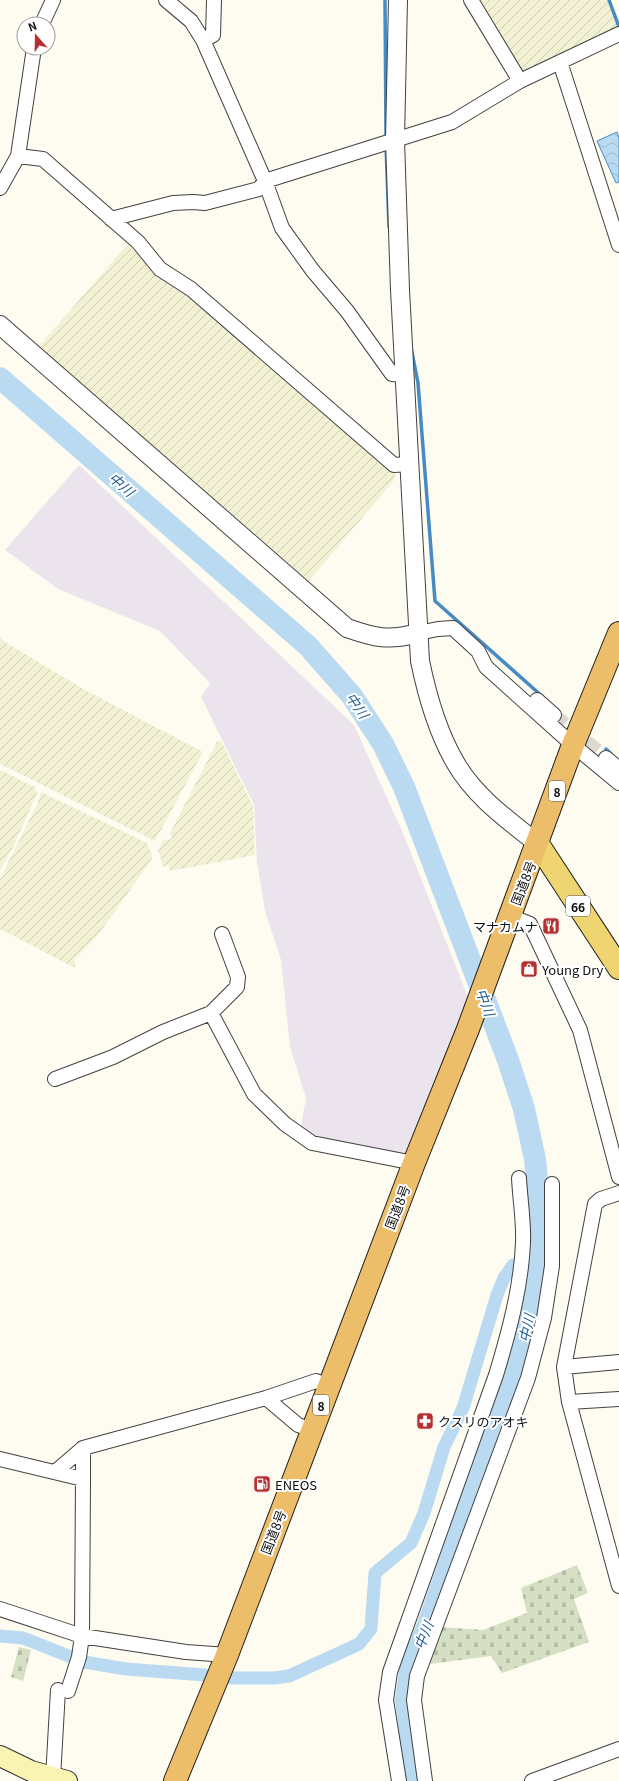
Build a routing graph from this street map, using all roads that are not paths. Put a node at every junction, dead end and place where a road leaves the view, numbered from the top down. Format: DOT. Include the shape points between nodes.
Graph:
graph roads {
  1 [pos="53,0"];
  2 [pos="166,0"];
  3 [pos="214,0"];
  4 [pos="398,0"];
  5 [pos="471,0"];
  6 [pos="46,16"];
  7 [pos="619,34"];
  8 [pos="203,40"];
  9 [pos="33,56"];
  10 [pos="560,62"];
  11 [pos="520,82"];
  12 [pos="395,140"];
  13 [pos="18,156"];
  14 [pos="5,171"];
  15 [pos="265,181"];
  16 [pos="0,188"];
  17 [pos="111,218"];
  18 [pos="619,245"];
  19 [pos="0,325"];
  20 [pos="406,375"];
  21 [pos="409,464"];
  22 [pos="418,632"];
  23 [pos="619,633"];
  24 [pos="478,651"];
  25 [pos="554,715"];
  26 [pos="573,745"];
  27 [pos="606,758"];
  28 [pos="619,769"];
  29 [pos="619,783"];
  30 [pos="538,844"];
  31 [pos="510,916"];
  32 [pos="222,934"];
  33 [pos="619,968"];
  34 [pos="212,1013"];
  35 [pos="55,1079"];
  36 [pos="414,1163"];
  37 [pos="619,1177"];
  38 [pos="519,1178"];
  39 [pos="552,1184"];
  40 [pos="619,1193"];
  41 [pos="619,1362"];
  42 [pos="564,1367"];
  43 [pos="329,1386"];
  44 [pos="266,1398"];
  45 [pos="619,1399"];
  46 [pos="569,1402"];
  47 [pos="312,1430"];
  48 [pos="84,1448"];
  49 [pos="0,1459"];
  50 [pos="55,1472"];
  51 [pos="83,1479"];
  52 [pos="619,1586"];
  53 [pos="0,1609"];
  54 [pos="82,1636"];
  55 [pos="227,1655"];
  56 [pos="619,1749"];
  57 [pos="0,1756"];
  58 [pos="60,1780"];
  59 [pos="174,1781"];
  60 [pos="398,1781"];
  61 [pos="425,1781"];
  62 [pos="532,1781"];
  1 -- 6 [label="street"];
  2 -- 8 [label="street" via="191,21"];
  3 -- 8 [label="street" via="213,35"];
  4 -- 12 [label="street"];
  5 -- 11 [label="street"];
  7 -- 10 [label="street"];
  8 -- 15 [label="street"];
  9 -- 13 [label="street"];
  10 -- 11 [label="street"];
  10 -- 18 [label="street"];
  11 -- 12 [label="street" via="452,122"];
  12 -- 15 [label="street"];
  12 -- 20 [label="street"];
  13 -- 14 [label="street"];
  13 -- 17 [label="street" via="43,159"];
  14 -- 16 [label="street"];
  15 -- 17 [label="street" via="259,189 205,203 173,203"];
  15 -- 20 [label="street" via="282,228 312,271 347,311 392,374"];
  17 -- 21 [label="street" via="138,242 160,269 191,289 394,465"];
  19 -- 22 [label="street" via="347,628 372,637 393,639"];
  20 -- 21 [label="street"];
  21 -- 22 [label="street"];
  22 -- 24 [label="street" via="453,628"];
  22 -- 30 [label="street" via="420,660 427,692 455,762 493,807"];
  23 -- 26 [label="highway, 国道8号 / 8"];
  24 -- 25 [label="street"];
  24 -- 26 [label="street" via="486,667"];
  26 -- 29 [label="street"];
  26 -- 30 [label="highway, 国道8号 / 8"];
  27 -- 28 [label="street"];
  30 -- 31 [label="highway, 国道8号 / 8"];
  30 -- 33 [label="main road, 66"];
  31 -- 36 [label="highway, 国道8号 / 8"];
  31 -- 37 [label="street" via="530,924 580,1030"];
  32 -- 34 [label="street" via="238,977 237,987"];
  34 -- 35 [label="street" via="163,1032 113,1057"];
  34 -- 36 [label="street" via="254,1094 286,1124 312,1143"];
  36 -- 43 [label="highway, 国道8号 / 8"];
  38 -- 60 [label="street" via="523,1241 519,1286 509,1330 496,1375 390,1672 386,1700"];
  39 -- 61 [label="street" via="552,1266 544,1318 528,1378 417,1676 414,1700"];
  40 -- 42 [label="street" via="601,1199 595,1204"];
  41 -- 42 [label="street"];
  42 -- 46 [label="street"];
  43 -- 44 [label="street" via="316,1381"];
  43 -- 47 [label="highway, 国道8号 / 8"];
  44 -- 47 [label="street" via="298,1425"];
  44 -- 48 [label="street"];
  45 -- 46 [label="street"];
  46 -- 52 [label="street"];
  47 -- 55 [label="highway, 国道8号 / 8"];
  48 -- 50 [label="street"];
  48 -- 51 [label="street"];
  49 -- 50 [label="street"];
  50 -- 51 [label="street"];
  51 -- 54 [label="street"];
  53 -- 54 [label="street"];
  54 -- 55 [label="street" via="186,1652"];
  54 -- 58 [label="street" via="79,1659 63,1690"];
  55 -- 59 [label="highway, 国道8号 / 8"];
  56 -- 62 [label="street"];
  57 -- 58 [label="main road" via="31,1771"];
}
